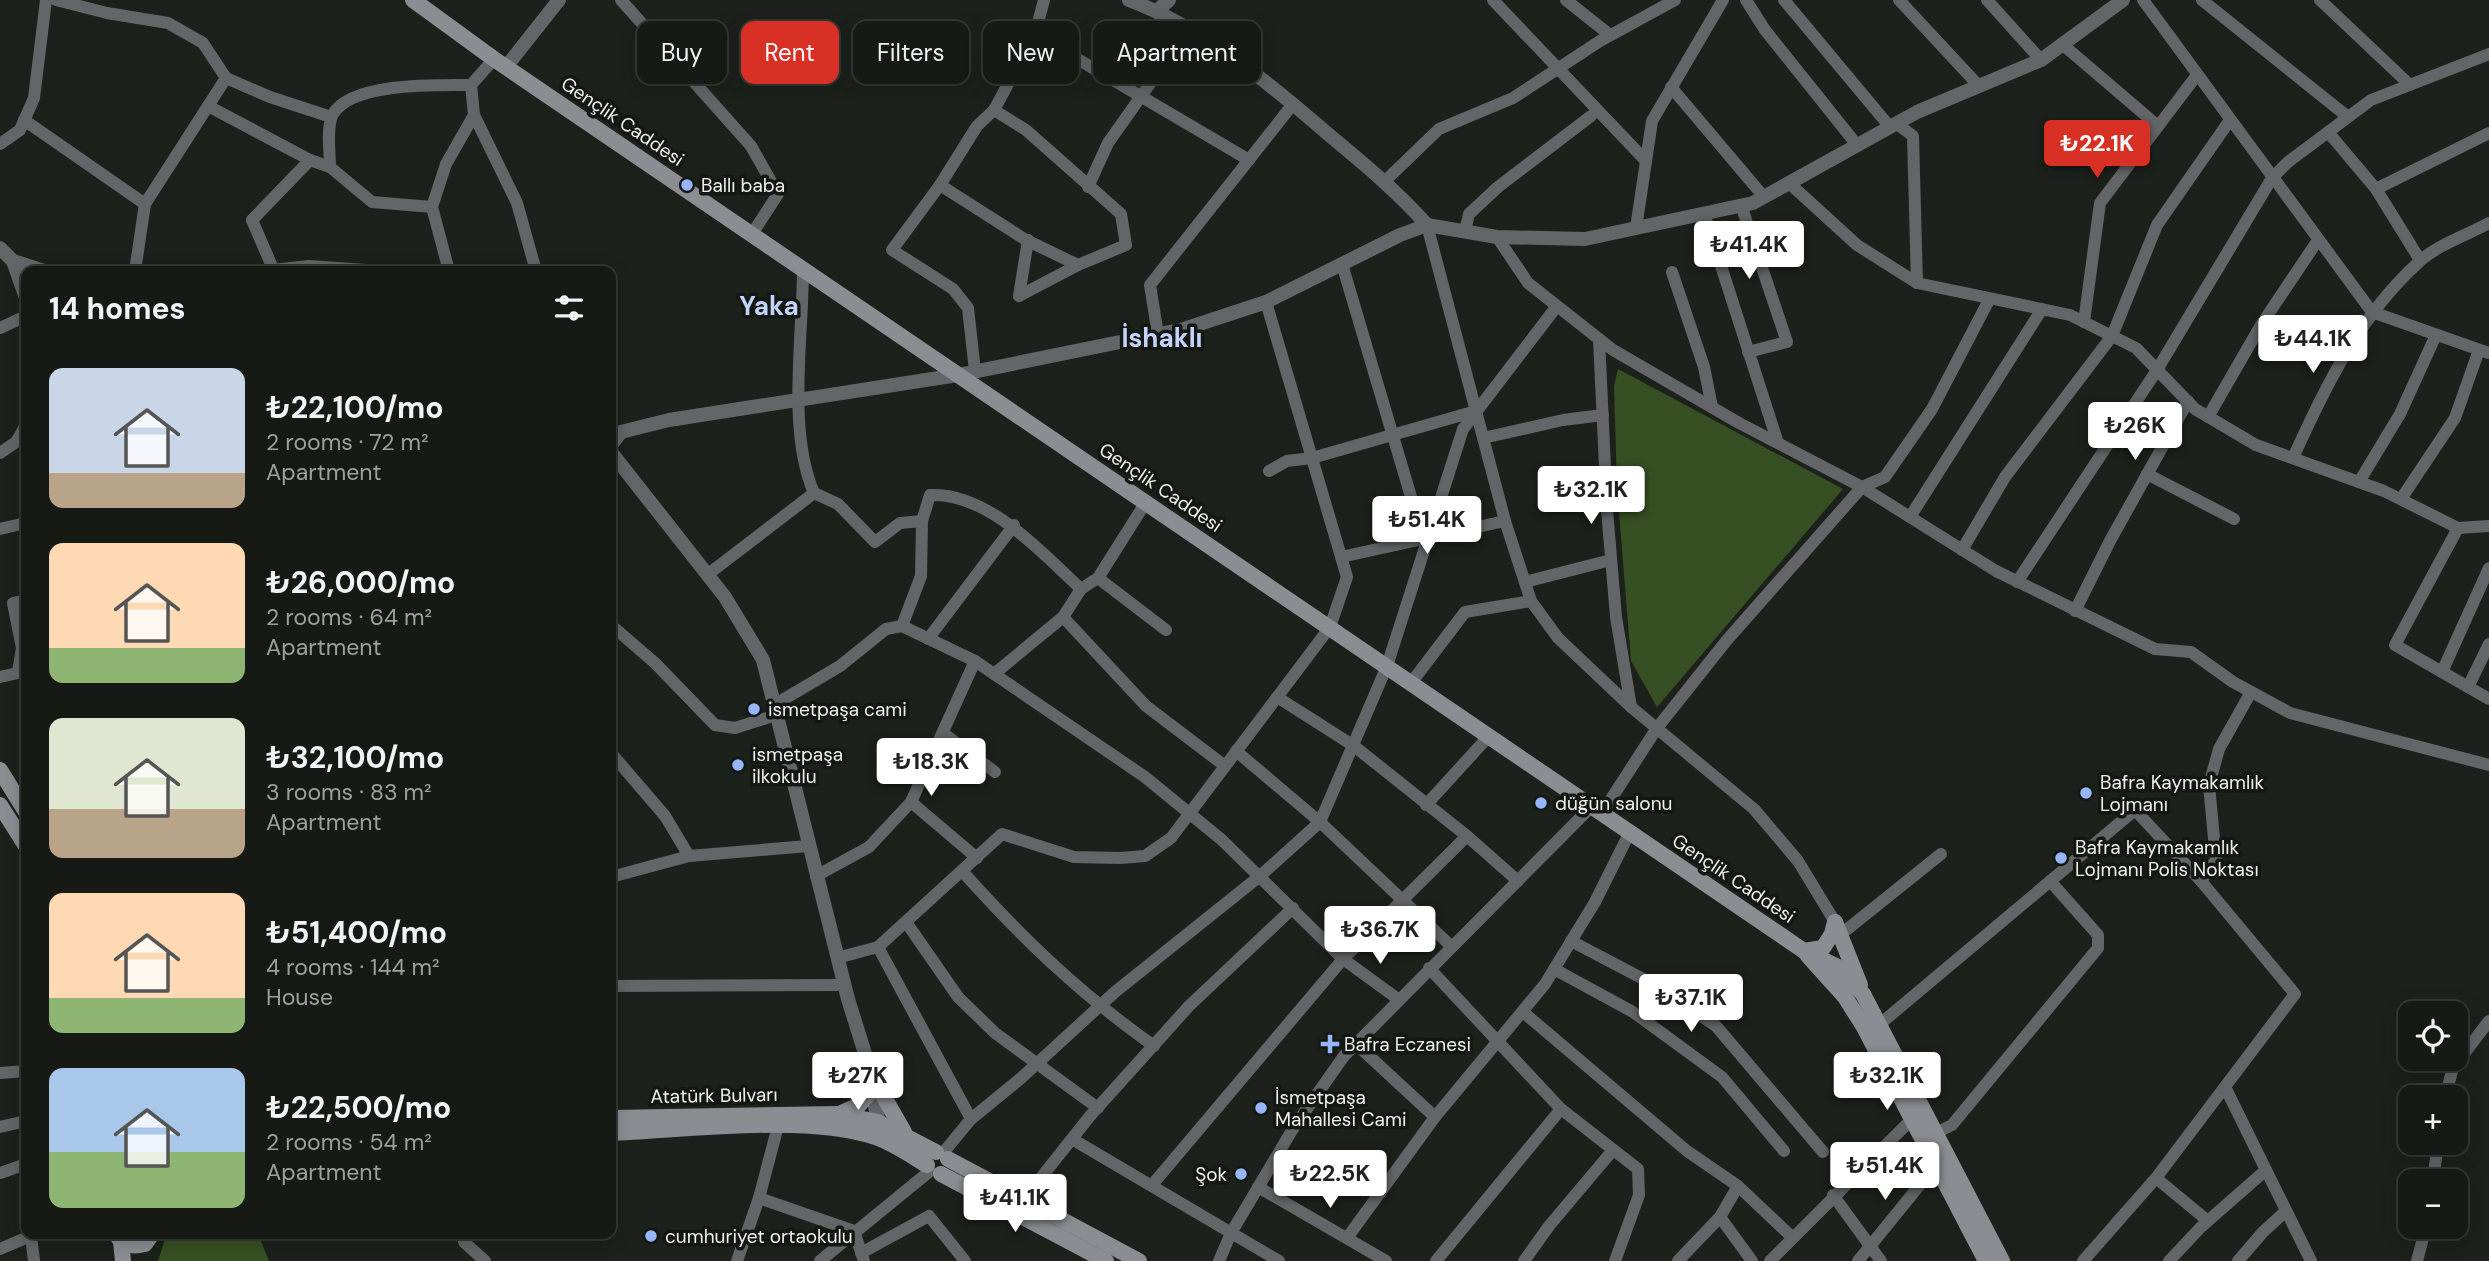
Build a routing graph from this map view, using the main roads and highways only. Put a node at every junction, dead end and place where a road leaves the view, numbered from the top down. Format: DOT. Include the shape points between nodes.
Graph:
graph roads {
  1 [pos="413,0"];
  2 [pos="0,770"];
  3 [pos="21,804"];
  4 [pos="0,805"];
  5 [pos="21,838"];
  6 [pos="1837,929"];
  7 [pos="1804,951"];
  8 [pos="1836,966"];
  9 [pos="1833,984"];
  10 [pos="1863,994"];
  11 [pos="839,1114"];
  12 [pos="616,1118"];
  13 [pos="904,1132"];
  14 [pos="616,1133"];
  15 [pos="938,1162"];
  16 [pos="119,1239"];
  17 [pos="120,1239"];
  18 [pos="148,1239"];
  19 [pos="123,1261"];
  20 [pos="142,1261"];
  21 [pos="1107,1261"];
  22 [pos="1139,1261"];
  23 [pos="1986,1261"];
  24 [pos="2002,1261"];
  1 -- 7 [label="main road, Gençlik Caddesi"];
  2 -- 3 [label="main road"];
  4 -- 5 [label="main road"];
  6 -- 7 [label="main road" via="1822,948"];
  6 -- 8 [label="main road"];
  6 -- 10 [label="main road"];
  7 -- 8 [label="main road"];
  7 -- 9 [label="main road"];
  8 -- 9 [label="main road"];
  8 -- 10 [label="main road"];
  9 -- 23 [label="main road" via="1864,1027"];
  10 -- 24 [label="main road"];
  11 -- 12 [label="main road, Atatürk Bulvarı"];
  11 -- 13 [label="main road, Atatürk Bulvarı"];
  11 -- 13 [label="main road" via="865,1101 872,1083"];
  13 -- 15 [label="main road, Atatürk Bulvarı"];
  14 -- 15 [label="main road" via="778,1126 843,1131"];
  15 -- 21 [label="main road"];
  15 -- 22 [label="main road" via="1024,1199"];
  16 -- 19 [label="main road"];
  17 -- 18 [label="main road" via="132,1247"];
  18 -- 20 [label="main road"];
}
